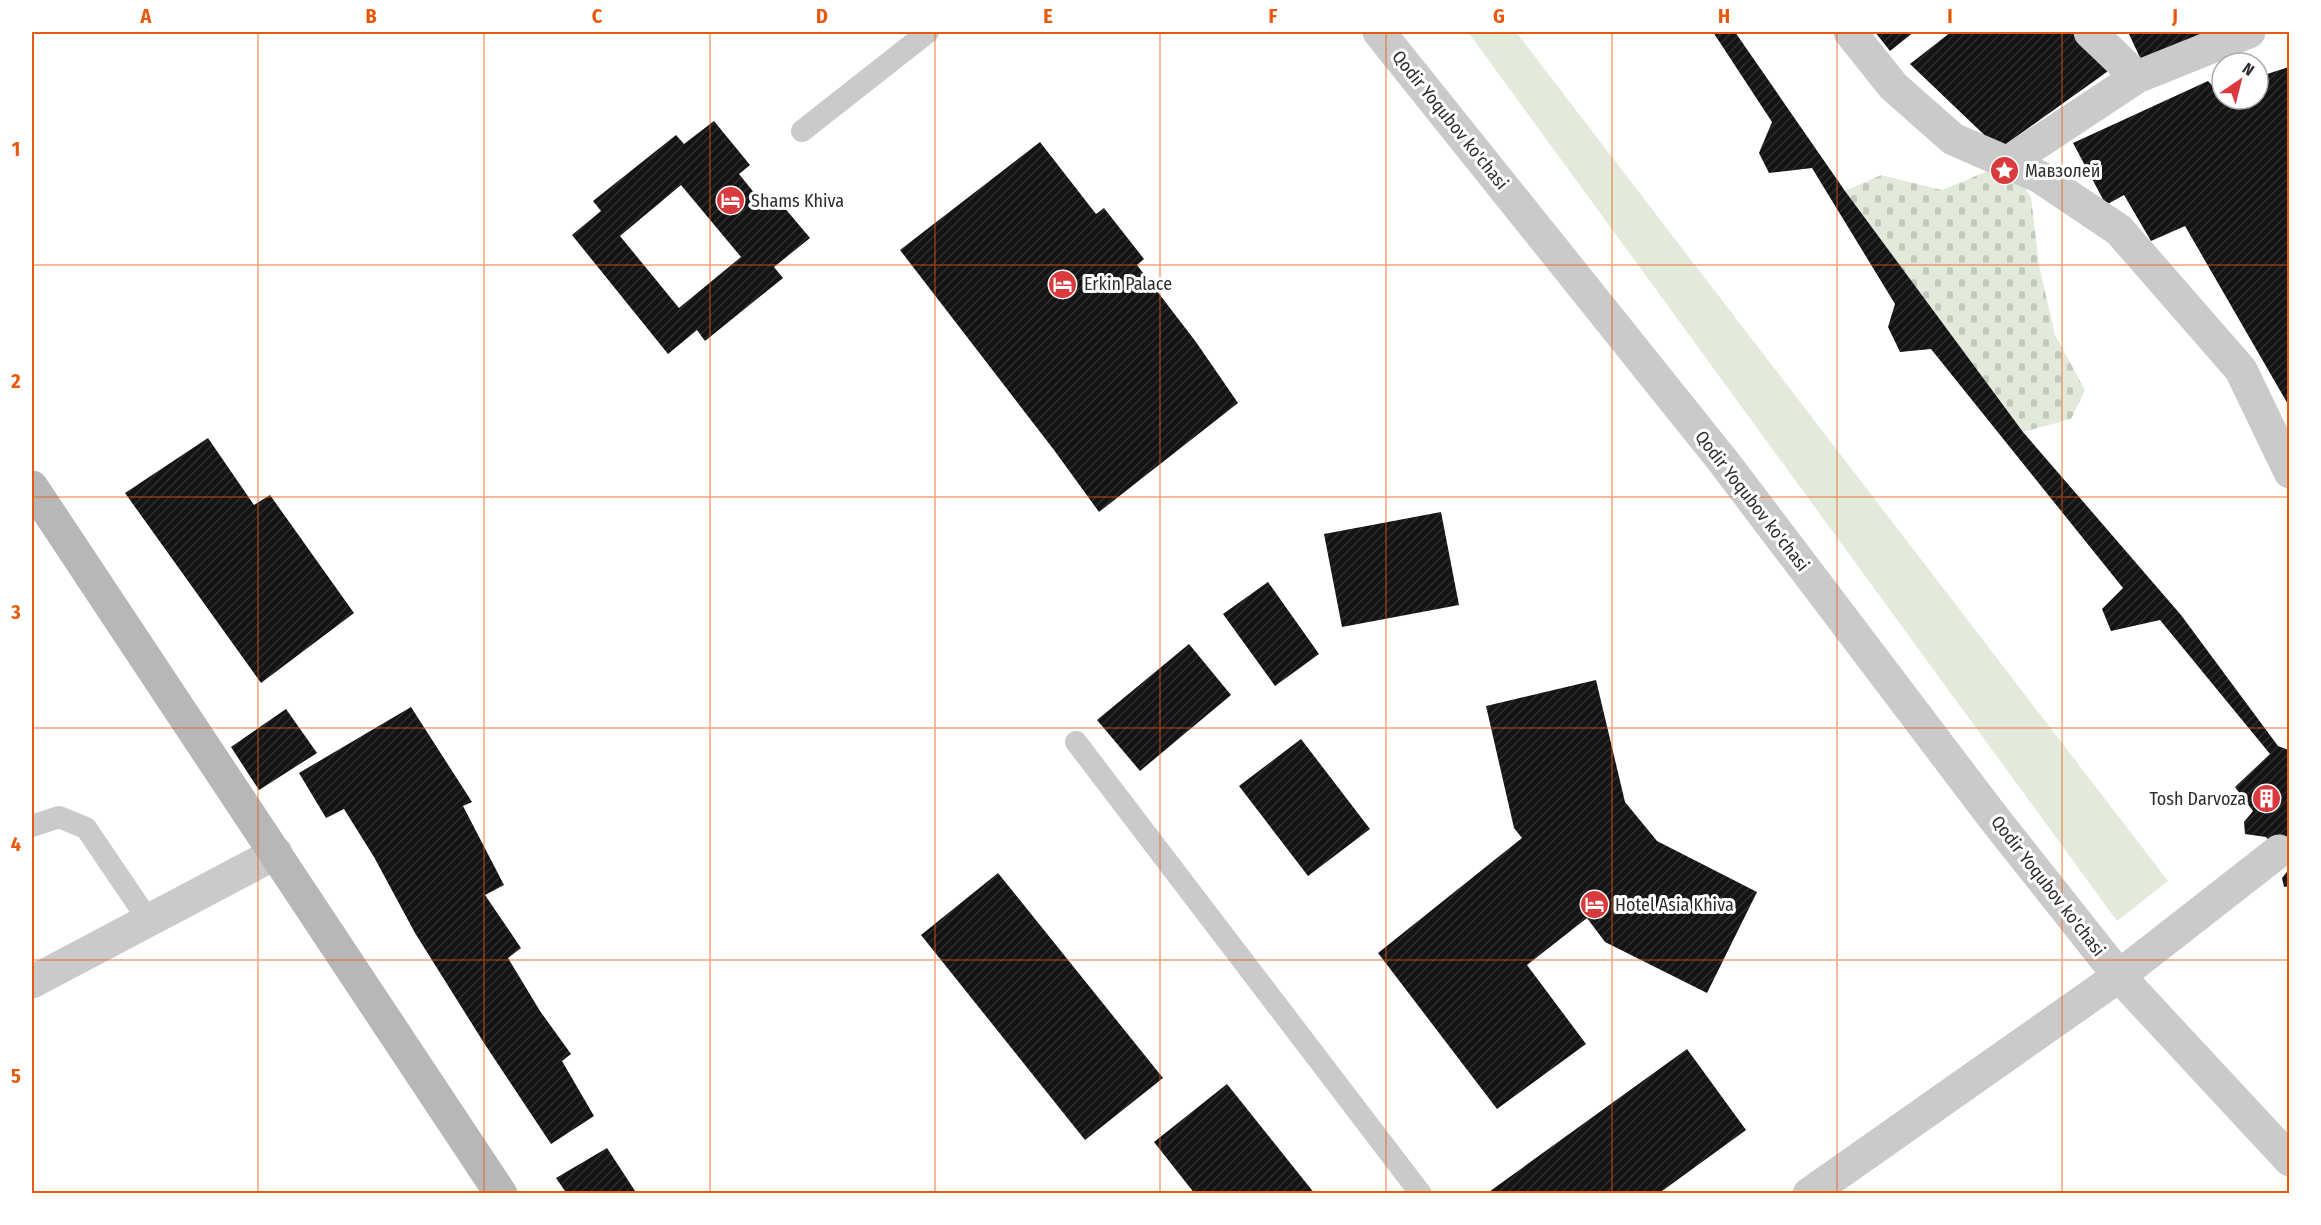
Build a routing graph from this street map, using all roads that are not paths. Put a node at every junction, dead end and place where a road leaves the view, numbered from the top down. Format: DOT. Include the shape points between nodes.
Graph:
graph roads {
  1 [pos="928,32"];
  2 [pos="1379,32"];
  3 [pos="1852,32"];
  4 [pos="2090,32"];
  5 [pos="2249,32"];
  6 [pos="2137,77"];
  7 [pos="802,131"];
  8 [pos="2007,163"];
  9 [pos="2289,472"];
  10 [pos="32,486"];
  11 [pos="1076,741"];
  12 [pos="32,826"];
  13 [pos="2279,851"];
  14 [pos="276,853"];
  15 [pos="149,921"];
  16 [pos="2119,976"];
  17 [pos="32,982"];
  18 [pos="2289,1160"];
  19 [pos="501,1194"];
  20 [pos="1421,1194"];
  21 [pos="1809,1194"];
  1 -- 7 [label="lane"];
  2 -- 16 [label="street, Qodir Yoqubov ko'chasi" via="1723,461 1986,808"];
  3 -- 8 [label="street" via="1893,86 1953,139"];
  4 -- 6 [label="street"];
  5 -- 6 [label="street"];
  6 -- 8 [label="street"];
  8 -- 9 [label="street" via="2040,177 2119,230 2241,370"];
  10 -- 14 [label="main road"];
  11 -- 20 [label="lane"];
  12 -- 15 [label="lane" via="58,817 86,828"];
  13 -- 16 [label="street"];
  14 -- 15 [label="street"];
  14 -- 19 [label="main road"];
  15 -- 17 [label="street"];
  16 -- 18 [label="street, Qodir Yoqubov ko'chasi"];
  16 -- 21 [label="street"];
}
